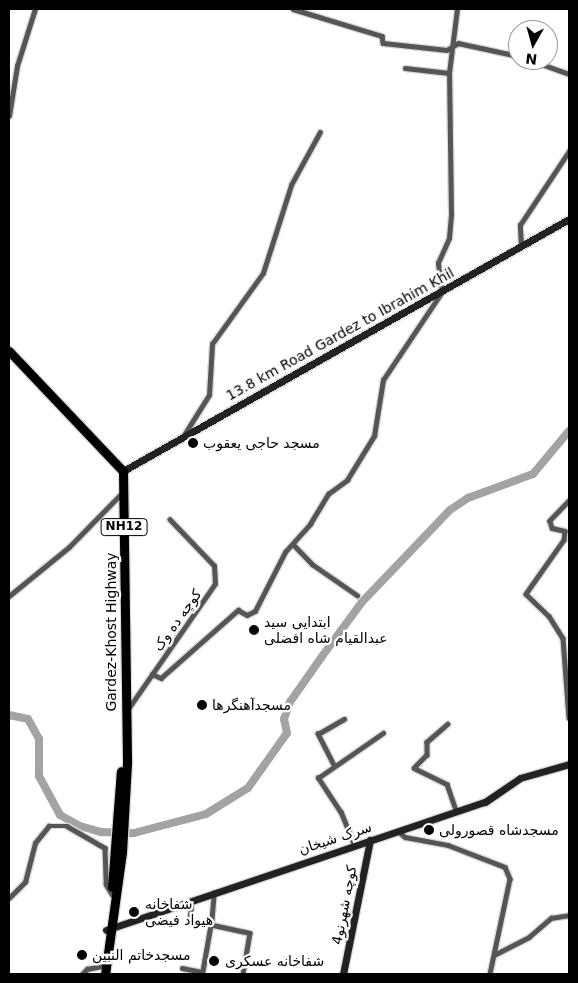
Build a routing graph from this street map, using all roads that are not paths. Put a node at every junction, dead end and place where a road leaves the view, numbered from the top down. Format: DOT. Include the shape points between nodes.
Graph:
graph roads {
  1 [pos="35,9"];
  2 [pos="293,9"];
  3 [pos="457,9"];
  4 [pos="453,47"];
  5 [pos="508,53"];
  6 [pos="406,68"];
  7 [pos="449,73"];
  8 [pos="9,116"];
  9 [pos="320,132"];
  10 [pos="569,151"];
  11 [pos="569,219"];
  12 [pos="521,247"];
  13 [pos="442,292"];
  14 [pos="9,351"];
  15 [pos="182,438"];
  16 [pos="123,471"];
  17 [pos="123,493"];
  18 [pos="569,500"];
  19 [pos="170,520"];
  20 [pos="293,544"];
  21 [pos="357,595"];
  22 [pos="9,596"];
  23 [pos="569,635"];
  24 [pos="562,638"];
  25 [pos="152,674"];
  26 [pos="568,690"];
  27 [pos="126,712"];
  28 [pos="344,718"];
  29 [pos="569,718"];
  30 [pos="448,724"];
  31 [pos="383,733"];
  32 [pos="333,764"];
  33 [pos="569,764"];
  34 [pos="456,810"];
  35 [pos="398,831"];
  36 [pos="370,840"];
  37 [pos="354,845"];
  38 [pos="119,852"];
  39 [pos="214,893"];
  40 [pos="112,894"];
  41 [pos="9,898"];
  42 [pos="192,901"];
  43 [pos="569,915"];
  44 [pos="211,926"];
  45 [pos="109,930"];
  46 [pos="494,955"];
  47 [pos="182,968"];
  48 [pos="103,970"];
  49 [pos="202,973"];
  50 [pos="82,974"];
  51 [pos="243,974"];
  52 [pos="343,974"];
  53 [pos="490,974"];
  1 -- 8 [label="street" via="17,66"];
  2 -- 4 [label="street" via="382,36 383,43"];
  3 -- 4 [label="street"];
  4 -- 5 [label="street" via="458,43 481,45"];
  4 -- 7 [label="street"];
  6 -- 7 [label="street"];
  7 -- 13 [label="street" via="451,213 449,238 438,263"];
  9 -- 15 [label="street" via="292,185 263,273 212,344 209,395"];
  10 -- 12 [label="street" via="520,225"];
  11 -- 12 [label="street, 13.8 km Road Gardez to Ibrahim Khil"];
  12 -- 13 [label="street, 13.8 km Road Gardez to Ibrahim Khil"];
  13 -- 15 [label="street, 13.8 km Road Gardez to Ibrahim Khil"];
  13 -- 20 [label="street" via="383,380 374,436 347,480 328,494"];
  14 -- 16 [label="highway"];
  15 -- 16 [label="street, 13.8 km Road Gardez to Ibrahim Khil"];
  16 -- 17 [label="highway, Gardez-Khost Highway / NH12"];
  17 -- 22 [label="street" via="69,547"];
  17 -- 27 [label="highway, Gardez-Khost Highway / NH12"];
  18 -- 24 [label="street" via="550,521 552,528 565,531 564,540 526,594 549,616"];
  19 -- 25 [label="street, کوچه ده وک" via="214,566 216,579 213,591"];
  20 -- 21 [label="street" via="312,564"];
  20 -- 25 [label="street" via="256,611 247,615 238,610 161,678"];
  23 -- 24 [label="street"];
  24 -- 26 [label="street"];
  25 -- 27 [label="street, کوچه ده وک"];
  26 -- 29 [label="street"];
  27 -- 38 [label="highway, Gardez-Khost Highway / NH12"];
  28 -- 32 [label="street" via="318,734"];
  30 -- 34 [label="street" via="427,742 427,754 414,768 447,784"];
  31 -- 32 [label="street"];
  32 -- 37 [label="street" via="318,778 341,813"];
  33 -- 34 [label="street, سرک شیخان" via="520,778 485,802"];
  34 -- 35 [label="street, سرک شیخان"];
  35 -- 36 [label="street, سرک شیخان"];
  35 -- 46 [label="street" via="405,837 448,845 505,867 510,879"];
  36 -- 37 [label="street, سرک شیخان"];
  36 -- 52 [label="street, کوچه شهرنو4"];
  37 -- 39 [label="street, سرک شیخان"];
  38 -- 40 [label="highway, Gardez-Khost Highway / NH12"];
  38 -- 45 [label="highway, Gardez-Khost Highway / NH12"];
  39 -- 42 [label="street, سرک شیخان"];
  39 -- 44 [label="street"];
  40 -- 41 [label="street" via="106,884 105,848 67,826 49,826 35,843 25,882"];
  40 -- 45 [label="highway, Gardez-Khost Highway / NH12"];
  42 -- 44 [label="street" via="190,920"];
  42 -- 45 [label="street, سرک شیخان"];
  43 -- 46 [label="street" via="551,918 529,937"];
  44 -- 49 [label="street"];
  44 -- 51 [label="street" via="250,934"];
  45 -- 48 [label="highway, Gardez-Khost Highway / NH12"];
  46 -- 53 [label="street"];
  47 -- 49 [label="street"];
  48 -- 50 [label="street"];
}
